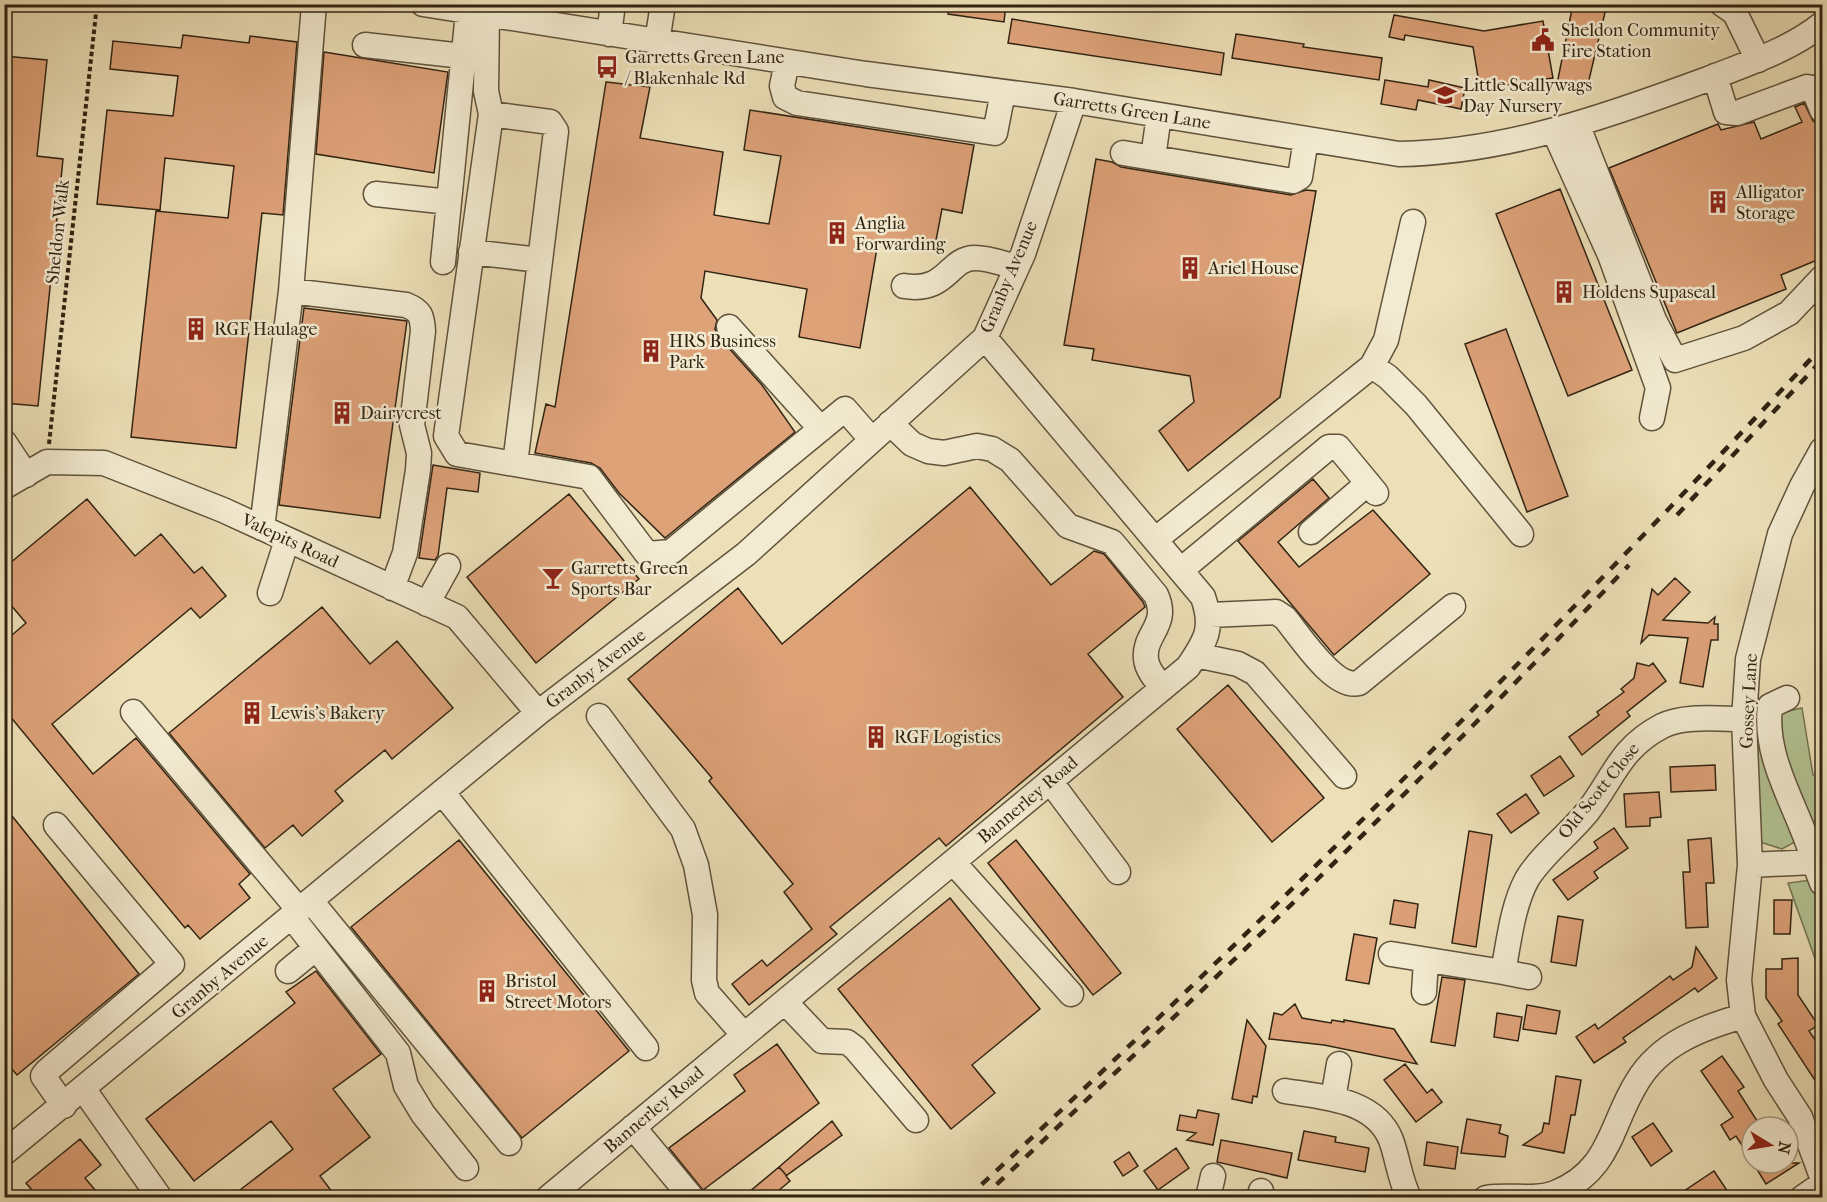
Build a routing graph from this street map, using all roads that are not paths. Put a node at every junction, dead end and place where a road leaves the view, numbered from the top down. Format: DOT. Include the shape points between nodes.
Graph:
graph roads {
  1 [pos="314,4"];
  2 [pos="423,4"];
  3 [pos="613,4"];
  4 [pos="663,4"];
  5 [pos="1722,4"];
  6 [pos="477,14"];
  7 [pos="609,34"];
  8 [pos="1819,35"];
  9 [pos="657,42"];
  10 [pos="365,45"];
  11 [pos="463,56"];
  12 [pos="1758,60"];
  13 [pos="787,62"];
  14 [pos="1715,76"];
  15 [pos="957,86"];
  16 [pos="1003,92"];
  17 [pos="1074,101"];
  18 [pos="1822,110"];
  19 [pos="490,114"];
  20 [pos="1159,115"];
  21 [pos="1577,124"];
  22 [pos="952,126"];
  23 [pos="1554,132"];
  24 [pos="1306,139"];
  25 [pos="1123,153"];
  26 [pos="1152,158"];
  27 [pos="376,194"];
  28 [pos="449,202"];
  29 [pos="1413,222"];
  30 [pos="471,252"];
  31 [pos="540,260"];
  32 [pos="443,262"];
  33 [pos="1017,267"];
  34 [pos="1822,278"];
  35 [pos="904,286"];
  36 [pos="291,291"];
  37 [pos="729,327"];
  38 [pos="985,338"];
  39 [pos="1372,366"];
  40 [pos="1652,418"];
  41 [pos="890,423"];
  42 [pos="821,429"];
  43 [pos="872,440"];
  44 [pos="4,442"];
  45 [pos="1822,450"];
  46 [pos="515,464"];
  47 [pos="26,475"];
  48 [pos="4,488"];
  49 [pos="262,528"];
  50 [pos="1311,532"];
  51 [pos="1521,534"];
  52 [pos="1156,539"];
  53 [pos="287,540"];
  54 [pos="448,566"];
  55 [pos="1181,570"];
  56 [pos="392,588"];
  57 [pos="270,593"];
  58 [pos="427,604"];
  59 [pos="1453,606"];
  60 [pos="1210,615"];
  61 [pos="1196,655"];
  62 [pos="1163,688"];
  63 [pos="1787,698"];
  64 [pos="133,712"];
  65 [pos="538,713"];
  66 [pos="598,716"];
  67 [pos="1744,719"];
  68 [pos="1344,776"];
  69 [pos="1050,781"];
  70 [pos="442,792"];
  71 [pos="56,825"];
  72 [pos="953,862"];
  73 [pos="1818,864"];
  74 [pos="1750,865"];
  75 [pos="1118,872"];
  76 [pos="301,909"];
  77 [pos="316,948"];
  78 [pos="1391,954"];
  79 [pos="1426,961"];
  80 [pos="172,964"];
  81 [pos="288,971"];
  82 [pos="1503,972"];
  83 [pos="1529,977"];
  84 [pos="1424,992"];
  85 [pos="199,994"];
  86 [pos="1071,994"];
  87 [pos="784,1002"];
  88 [pos="1743,1016"];
  89 [pos="744,1035"];
  90 [pos="646,1048"];
  91 [pos="1339,1064"];
  92 [pos="84,1090"];
  93 [pos="1285,1091"];
  94 [pos="1333,1099"];
  95 [pos="64,1106"];
  96 [pos="916,1120"];
  97 [pos="633,1127"];
  98 [pos="509,1143"];
  99 [pos="4,1153"];
  100 [pos="466,1168"];
  101 [pos="1822,1177"];
  102 [pos="1822,1184"];
  103 [pos="160,1197"];
  104 [pos="548,1197"];
  105 [pos="692,1197"];
  106 [pos="1409,1197"];
  107 [pos="1486,1197"];
  108 [pos="1802,1197"];
  1 -- 36 [label="street"];
  2 -- 6 [label="street, Garretts Green Lane"];
  3 -- 7 [label="street"];
  4 -- 9 [label="street"];
  5 -- 12 [label="street" via="1735,13"];
  6 -- 7 [label="street, Garretts Green Lane"];
  6 -- 11 [label="street"];
  6 -- 19 [label="street"];
  7 -- 9 [label="street, Garretts Green Lane"];
  8 -- 12 [label="street, Garretts Green Lane"];
  9 -- 13 [label="street, Garretts Green Lane"];
  10 -- 11 [label="street"];
  11 -- 28 [label="street"];
  12 -- 14 [label="street, Garretts Green Lane"];
  13 -- 15 [label="street, Garretts Green Lane"];
  13 -- 22 [label="street" via="782,86 785,97 797,103"];
  14 -- 18 [label="street" via="1726,112 1737,112 1807,87 1813,88"];
  14 -- 21 [label="street, Garretts Green Lane"];
  15 -- 16 [label="street, Garretts Green Lane"];
  15 -- 22 [label="street"];
  16 -- 17 [label="street, Garretts Green Lane"];
  16 -- 22 [label="street" via="995,133"];
  17 -- 20 [label="street, Garretts Green Lane"];
  17 -- 33 [label="street, Granby Avenue"];
  19 -- 30 [label="street"];
  19 -- 31 [label="street" via="550,122 556,131"];
  20 -- 24 [label="street, Garretts Green Lane"];
  20 -- 26 [label="street"];
  21 -- 23 [label="street, Garretts Green Lane"];
  21 -- 34 [label="street" via="1653,320 1675,360 1744,338 1789,314"];
  23 -- 24 [label="street, Garretts Green Lane" via="1442,153 1400,154"];
  23 -- 40 [label="street" via="1610,255 1658,388"];
  24 -- 26 [label="street" via="1300,177 1293,181"];
  25 -- 26 [label="street"];
  27 -- 28 [label="street"];
  28 -- 32 [label="street"];
  29 -- 39 [label="street" via="1386,340"];
  30 -- 31 [label="street"];
  30 -- 46 [label="street" via="446,436 457,454"];
  31 -- 46 [label="street"];
  33 -- 35 [label="street" via="974,258 961,262 944,279 928,287"];
  33 -- 38 [label="street, Granby Avenue"];
  36 -- 49 [label="street"];
  36 -- 56 [label="street" via="406,305 422,316 412,424 419,453 418,470 405,553"];
  37 -- 42 [label="street"];
  38 -- 41 [label="street, Granby Avenue"];
  38 -- 52 [label="street"];
  39 -- 51 [label="street" via="1416,405"];
  39 -- 52 [label="street"];
  41 -- 43 [label="street, Granby Avenue"];
  41 -- 62 [label="street" via="912,444 927,451 944,453 977,446 992,449 1010,460 1068,526 1112,542 1161,605 1146,661"];
  42 -- 43 [label="street" via="844,409"];
  42 -- 46 [label="street" via="671,552 647,554 589,477"];
  43 -- 65 [label="street, Granby Avenue" via="746,554"];
  44 -- 47 [label="street"];
  45 -- 67 [label="street, Gossey Lane" via="1780,534 1748,658"];
  47 -- 48 [label="street"];
  47 -- 49 [label="street, Valepits Road" via="47,462 104,463"];
  49 -- 53 [label="street, Valepits Road"];
  50 -- 55 [label="street" via="1372,488 1338,447 1329,447"];
  52 -- 55 [label="street"];
  53 -- 56 [label="street, Valepits Road"];
  53 -- 57 [label="street"];
  54 -- 58 [label="street"];
  55 -- 60 [label="street" via="1203,597"];
  56 -- 58 [label="street, Valepits Road"];
  58 -- 65 [label="street, Valepits Road" via="457,617"];
  59 -- 60 [label="street" via="1359,683 1351,685 1335,678 1276,612"];
  60 -- 61 [label="street, Bannerley Road" via="1207,638"];
  61 -- 62 [label="street, Bannerley Road"];
  61 -- 68 [label="street" via="1238,664 1255,674"];
  62 -- 69 [label="street, Bannerley Road"];
  63 -- 73 [label="street, Gossey Lane" via="1770,705 1767,724 1775,759"];
  64 -- 76 [label="street"];
  65 -- 70 [label="street, Granby Avenue"];
  66 -- 89 [label="street" via="683,829 696,865 705,915 707,993"];
  67 -- 74 [label="street, Gossey Lane"];
  67 -- 82 [label="street, Old Scott Close" via="1689,720 1665,725 1624,755 1589,810 1527,879 1517,904"];
  69 -- 72 [label="street, Bannerley Road"];
  69 -- 75 [label="street"];
  70 -- 76 [label="street, Granby Avenue"];
  70 -- 90 [label="street"];
  71 -- 80 [label="street"];
  72 -- 86 [label="street"];
  72 -- 87 [label="street, Bannerley Road"];
  73 -- 74 [label="street, Gossey Lane"];
  74 -- 88 [label="street" via="1739,980"];
  76 -- 77 [label="street"];
  76 -- 85 [label="street, Granby Avenue"];
  76 -- 98 [label="street"];
  77 -- 81 [label="street"];
  77 -- 100 [label="street" via="398,1053 406,1086"];
  78 -- 79 [label="street"];
  79 -- 82 [label="street"];
  79 -- 84 [label="street"];
  80 -- 85 [label="street"];
  80 -- 95 [label="street" via="43,1076"];
  82 -- 83 [label="street"];
  85 -- 92 [label="street, Granby Avenue"];
  87 -- 89 [label="street, Bannerley Road"];
  87 -- 96 [label="street" via="822,1041 847,1042 855,1048"];
  88 -- 101 [label="street" via="1800,1117"];
  88 -- 107 [label="street" via="1689,1034 1666,1051 1637,1081 1609,1147 1580,1179 1553,1193"];
  89 -- 97 [label="street, Bannerley Road"];
  91 -- 94 [label="street"];
  92 -- 95 [label="street, Granby Avenue"];
  92 -- 103 [label="street"];
  93 -- 94 [label="street"];
  94 -- 106 [label="street" via="1372,1113 1384,1126"];
  95 -- 99 [label="street, Granby Avenue"];
  97 -- 104 [label="street, Bannerley Road"];
  97 -- 105 [label="street"];
  102 -- 108 [label="street"];
}
